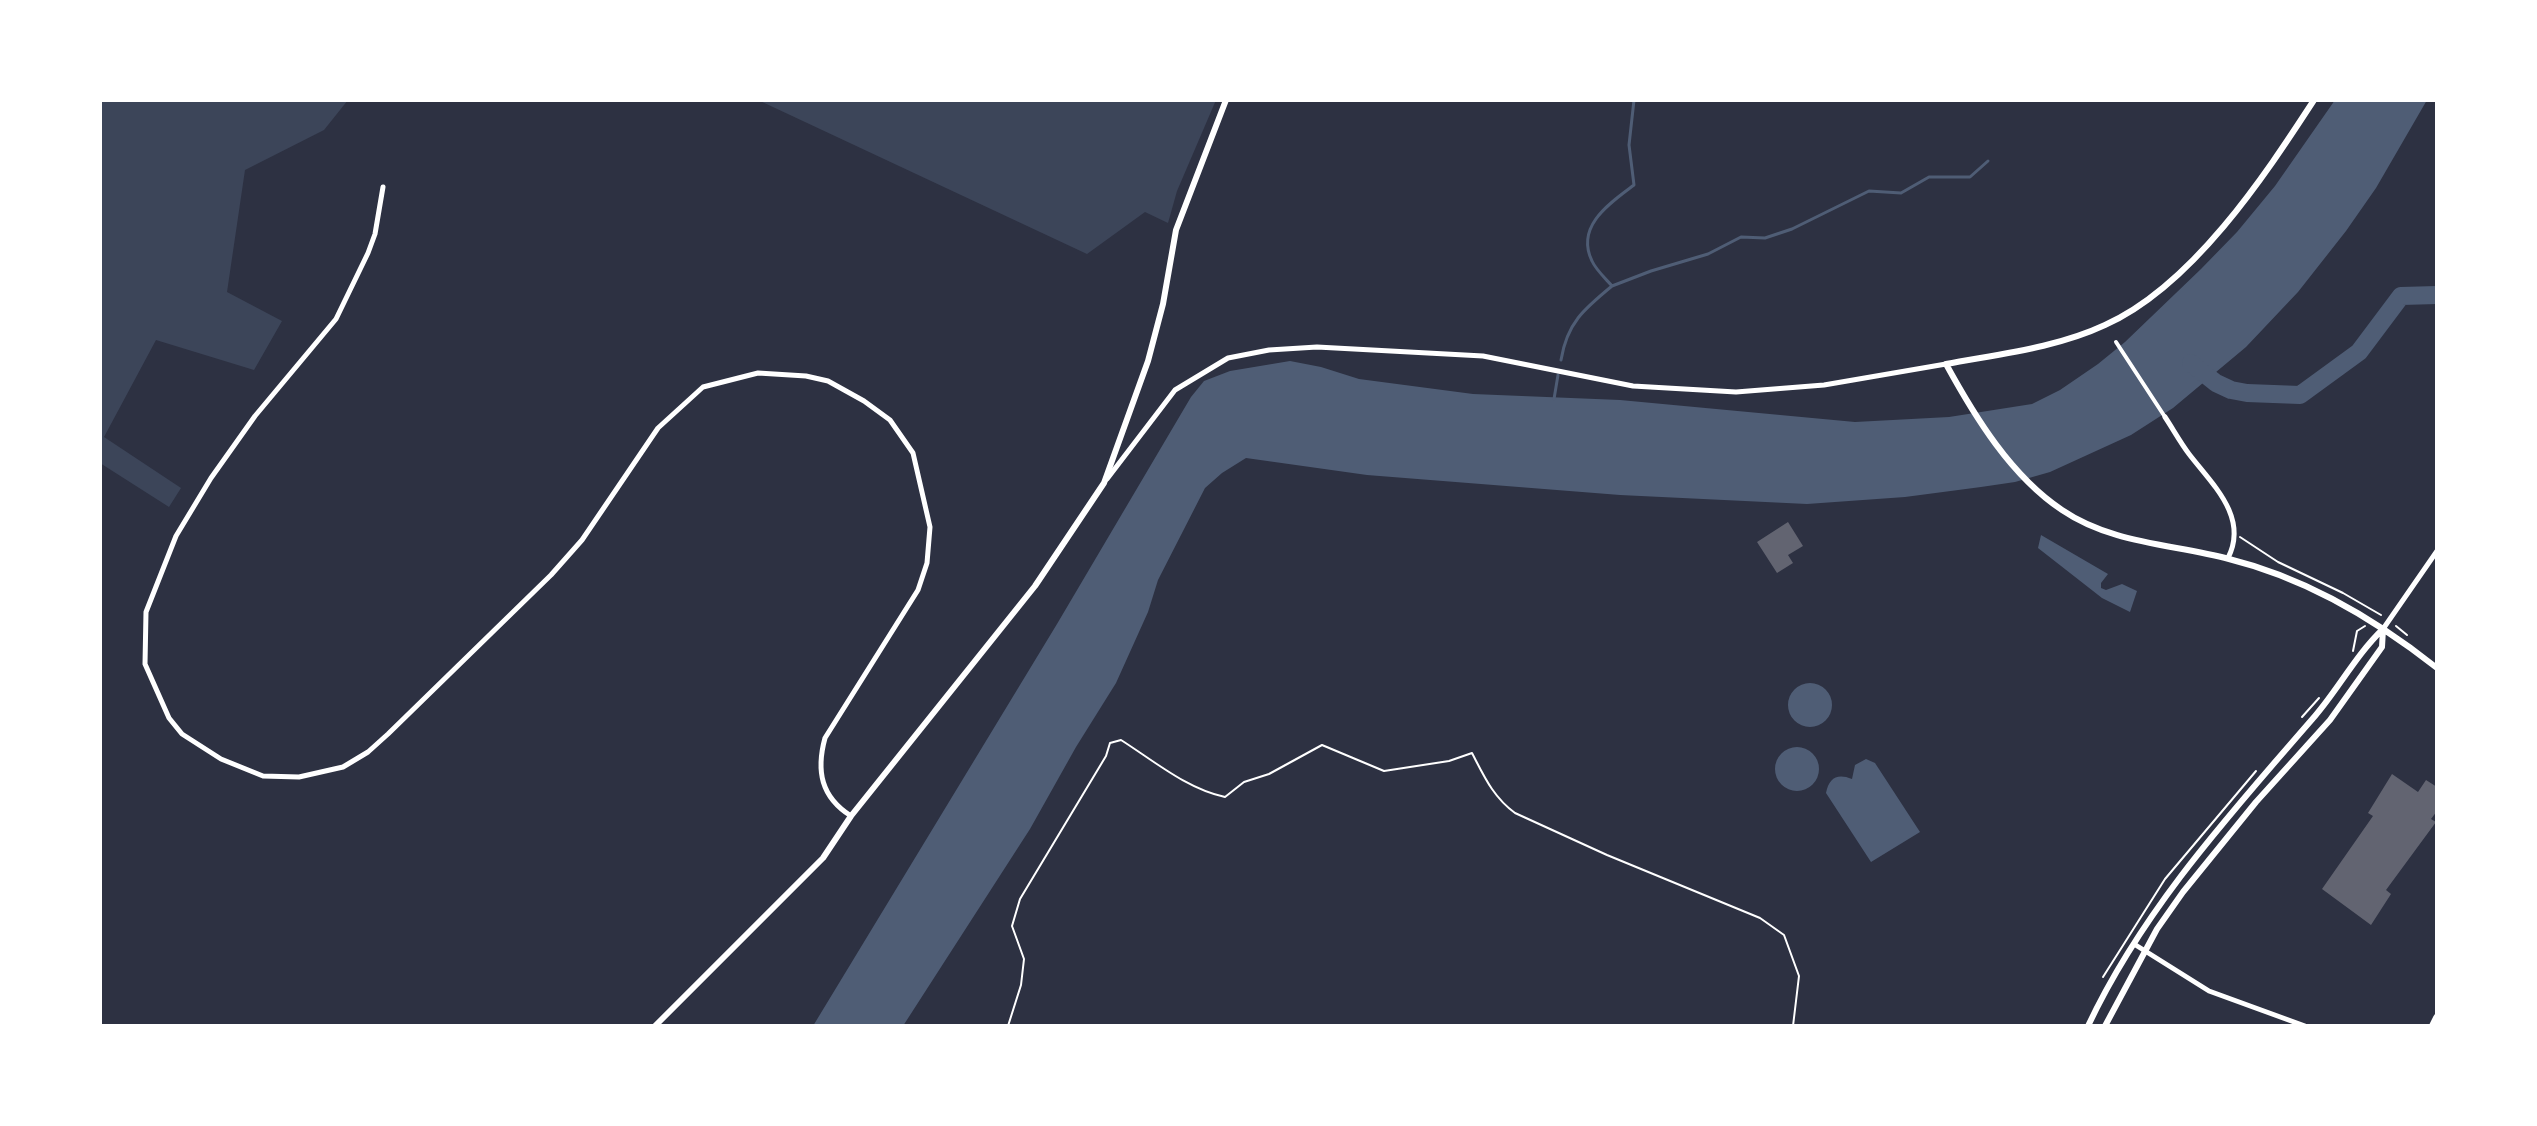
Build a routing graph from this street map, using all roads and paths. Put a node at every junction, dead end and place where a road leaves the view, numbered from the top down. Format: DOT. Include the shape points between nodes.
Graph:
graph roads {
  1 [pos="1226,100"];
  2 [pos="2314,100"];
  3 [pos="383,187"];
  4 [pos="2116,342"];
  5 [pos="1946,364"];
  6 [pos="2165,417"];
  7 [pos="1104,483"];
  8 [pos="2235,535"];
  9 [pos="2437,551"];
  10 [pos="2228,558"];
  11 [pos="2384,617"];
  12 [pos="2383,629"];
  13 [pos="2437,668"];
  14 [pos="851,816"];
  15 [pos="2134,944"];
  16 [pos="2146,951"];
  17 [pos="2437,1018"];
  18 [pos="655,1026"];
  19 [pos="1008,1026"];
  20 [pos="1793,1026"];
  21 [pos="2088,1026"];
  22 [pos="2105,1026"];
  23 [pos="2305,1026"];
  24 [pos="2433,1026"];
  1 -- 7 [label="street" via="1176,230 1148,361"];
  2 -- 5 [label="street" via="2224,226 2144,302 2081,335"];
  3 -- 14 [label="street" via="375,234 336,319 255,416 176,536 146,612 145,664 169,718 208,751 263,776 299,777 343,767 388,734 551,575 582,540 658,428 703,387 758,373 806,376 828,381 890,420 913,453 930,527 918,590 825,738 824,786 830,800"];
  4 -- 6 [label="street"];
  5 -- 7 [label="street" via="1824,385 1736,392 1633,386 1483,356 1344,348 1269,350 1228,358 1175,390"];
  5 -- 10 [label="street" via="1971,407 2028,482 2063,512 2101,531"];
  6 -- 8 [label="street" via="2221,494"];
  7 -- 14 [label="street" via="1035,586"];
  8 -- 10 [label="street"];
  8 -- 11 [label="path"];
  9 -- 12 [label="street"];
  10 -- 12 [label="street" via="2303,584"];
  12 -- 13 [label="street"];
  12 -- 15 [label="street" via="2195,855"];
  12 -- 16 [label="street" via="2382,647 2330,720 2211,855"];
  14 -- 18 [label="street" via="823,858"];
  15 -- 16 [label="street"];
  15 -- 21 [label="street"];
  16 -- 22 [label="street"];
  16 -- 23 [label="street" via="2209,991"];
  17 -- 24 [label="highway"];
  19 -- 20 [label="path" via="1024,959 1012,926 1020,899 1110,743 1121,740 1190,784 1225,797 1244,782 1322,745 1384,771 1472,753 1491,791 1515,813 1760,918 1784,935 1799,976"];
}
